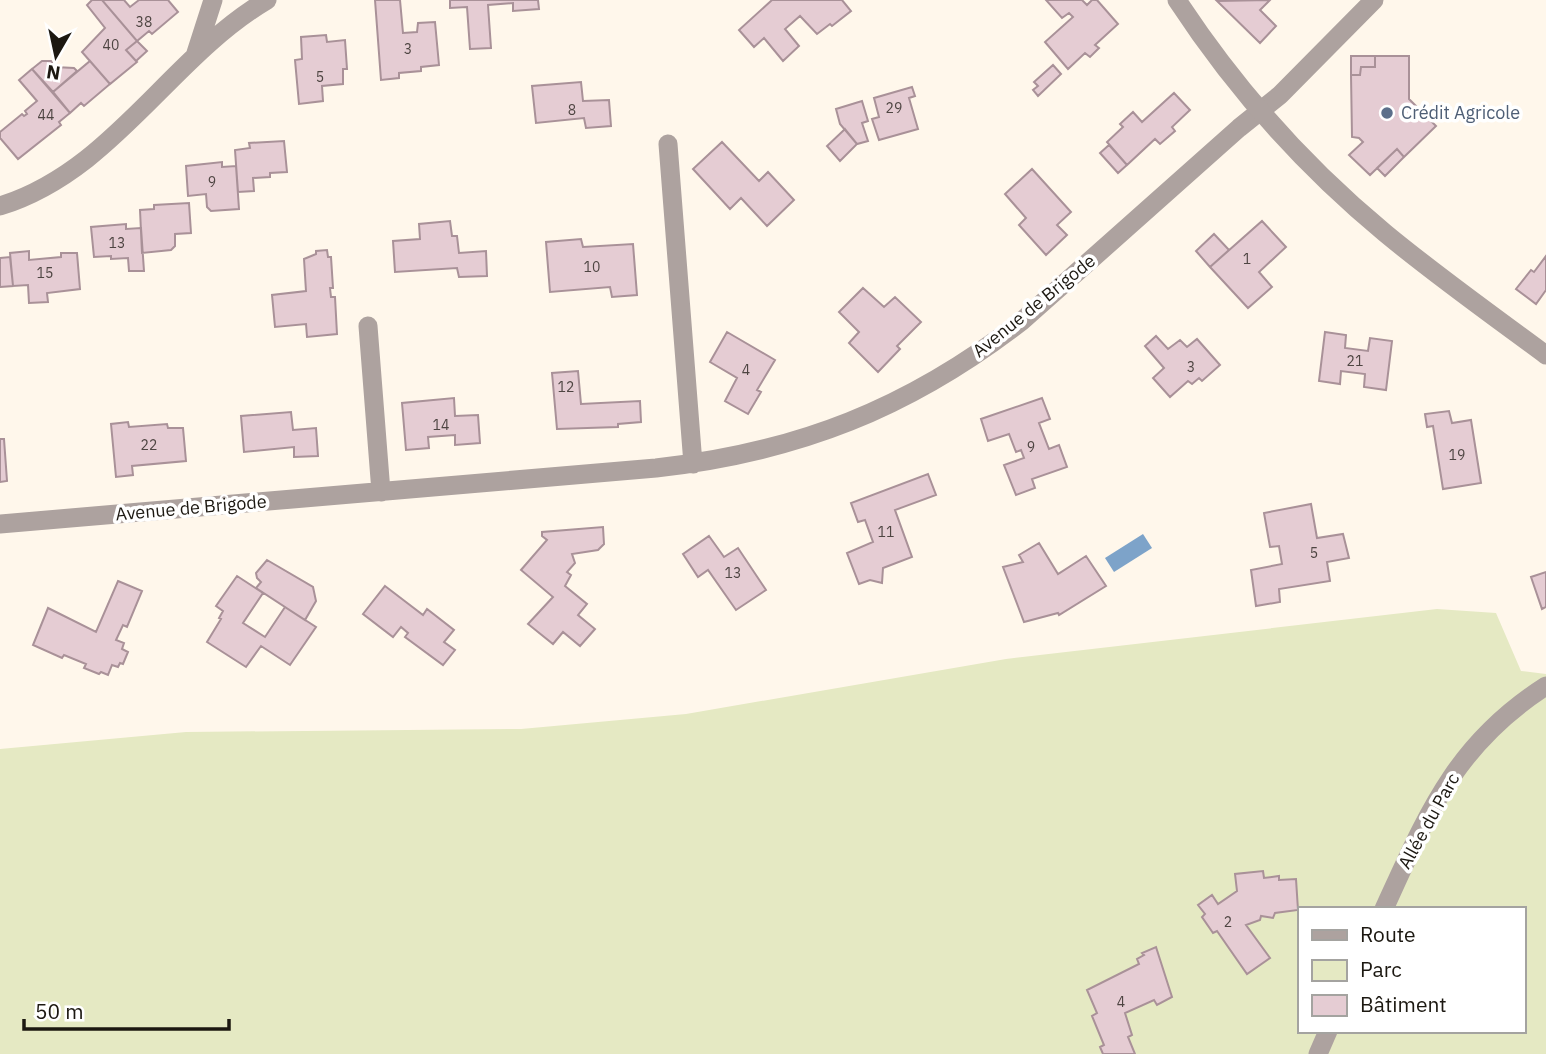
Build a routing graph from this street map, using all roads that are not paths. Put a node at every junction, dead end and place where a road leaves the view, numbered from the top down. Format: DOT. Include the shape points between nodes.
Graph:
graph roads {
  1 [pos="213,0"];
  2 [pos="267,0"];
  3 [pos="1177,0"];
  4 [pos="1374,0"];
  5 [pos="196,54"];
  6 [pos="1260,111"];
  7 [pos="668,144"];
  8 [pos="0,206"];
  9 [pos="368,326"];
  10 [pos="1546,355"];
  11 [pos="693,464"];
  12 [pos="381,492"];
  13 [pos="0,523"];
  14 [pos="1546,686"];
  15 [pos="1385,907"];
  16 [pos="1327,1033"];
  17 [pos="1318,1054"];
  1 -- 5 [label="street"];
  2 -- 5 [label="street"];
  3 -- 6 [label="street"];
  4 -- 6 [label="street, Avenue de Brigode"];
  5 -- 8 [label="street" via="90,158 41,190"];
  6 -- 10 [label="street" via="1385,233"];
  6 -- 11 [label="street, Avenue de Brigode" via="1039,307 937,381 870,414 796,442"];
  7 -- 11 [label="street"];
  9 -- 12 [label="street"];
  11 -- 12 [label="street, Avenue de Brigode"];
  12 -- 13 [label="street, Avenue de Brigode"];
  14 -- 15 [label="street, Allée du Parc" via="1516,705 1475,745 1444,786"];
  16 -- 17 [label="street"];
}
